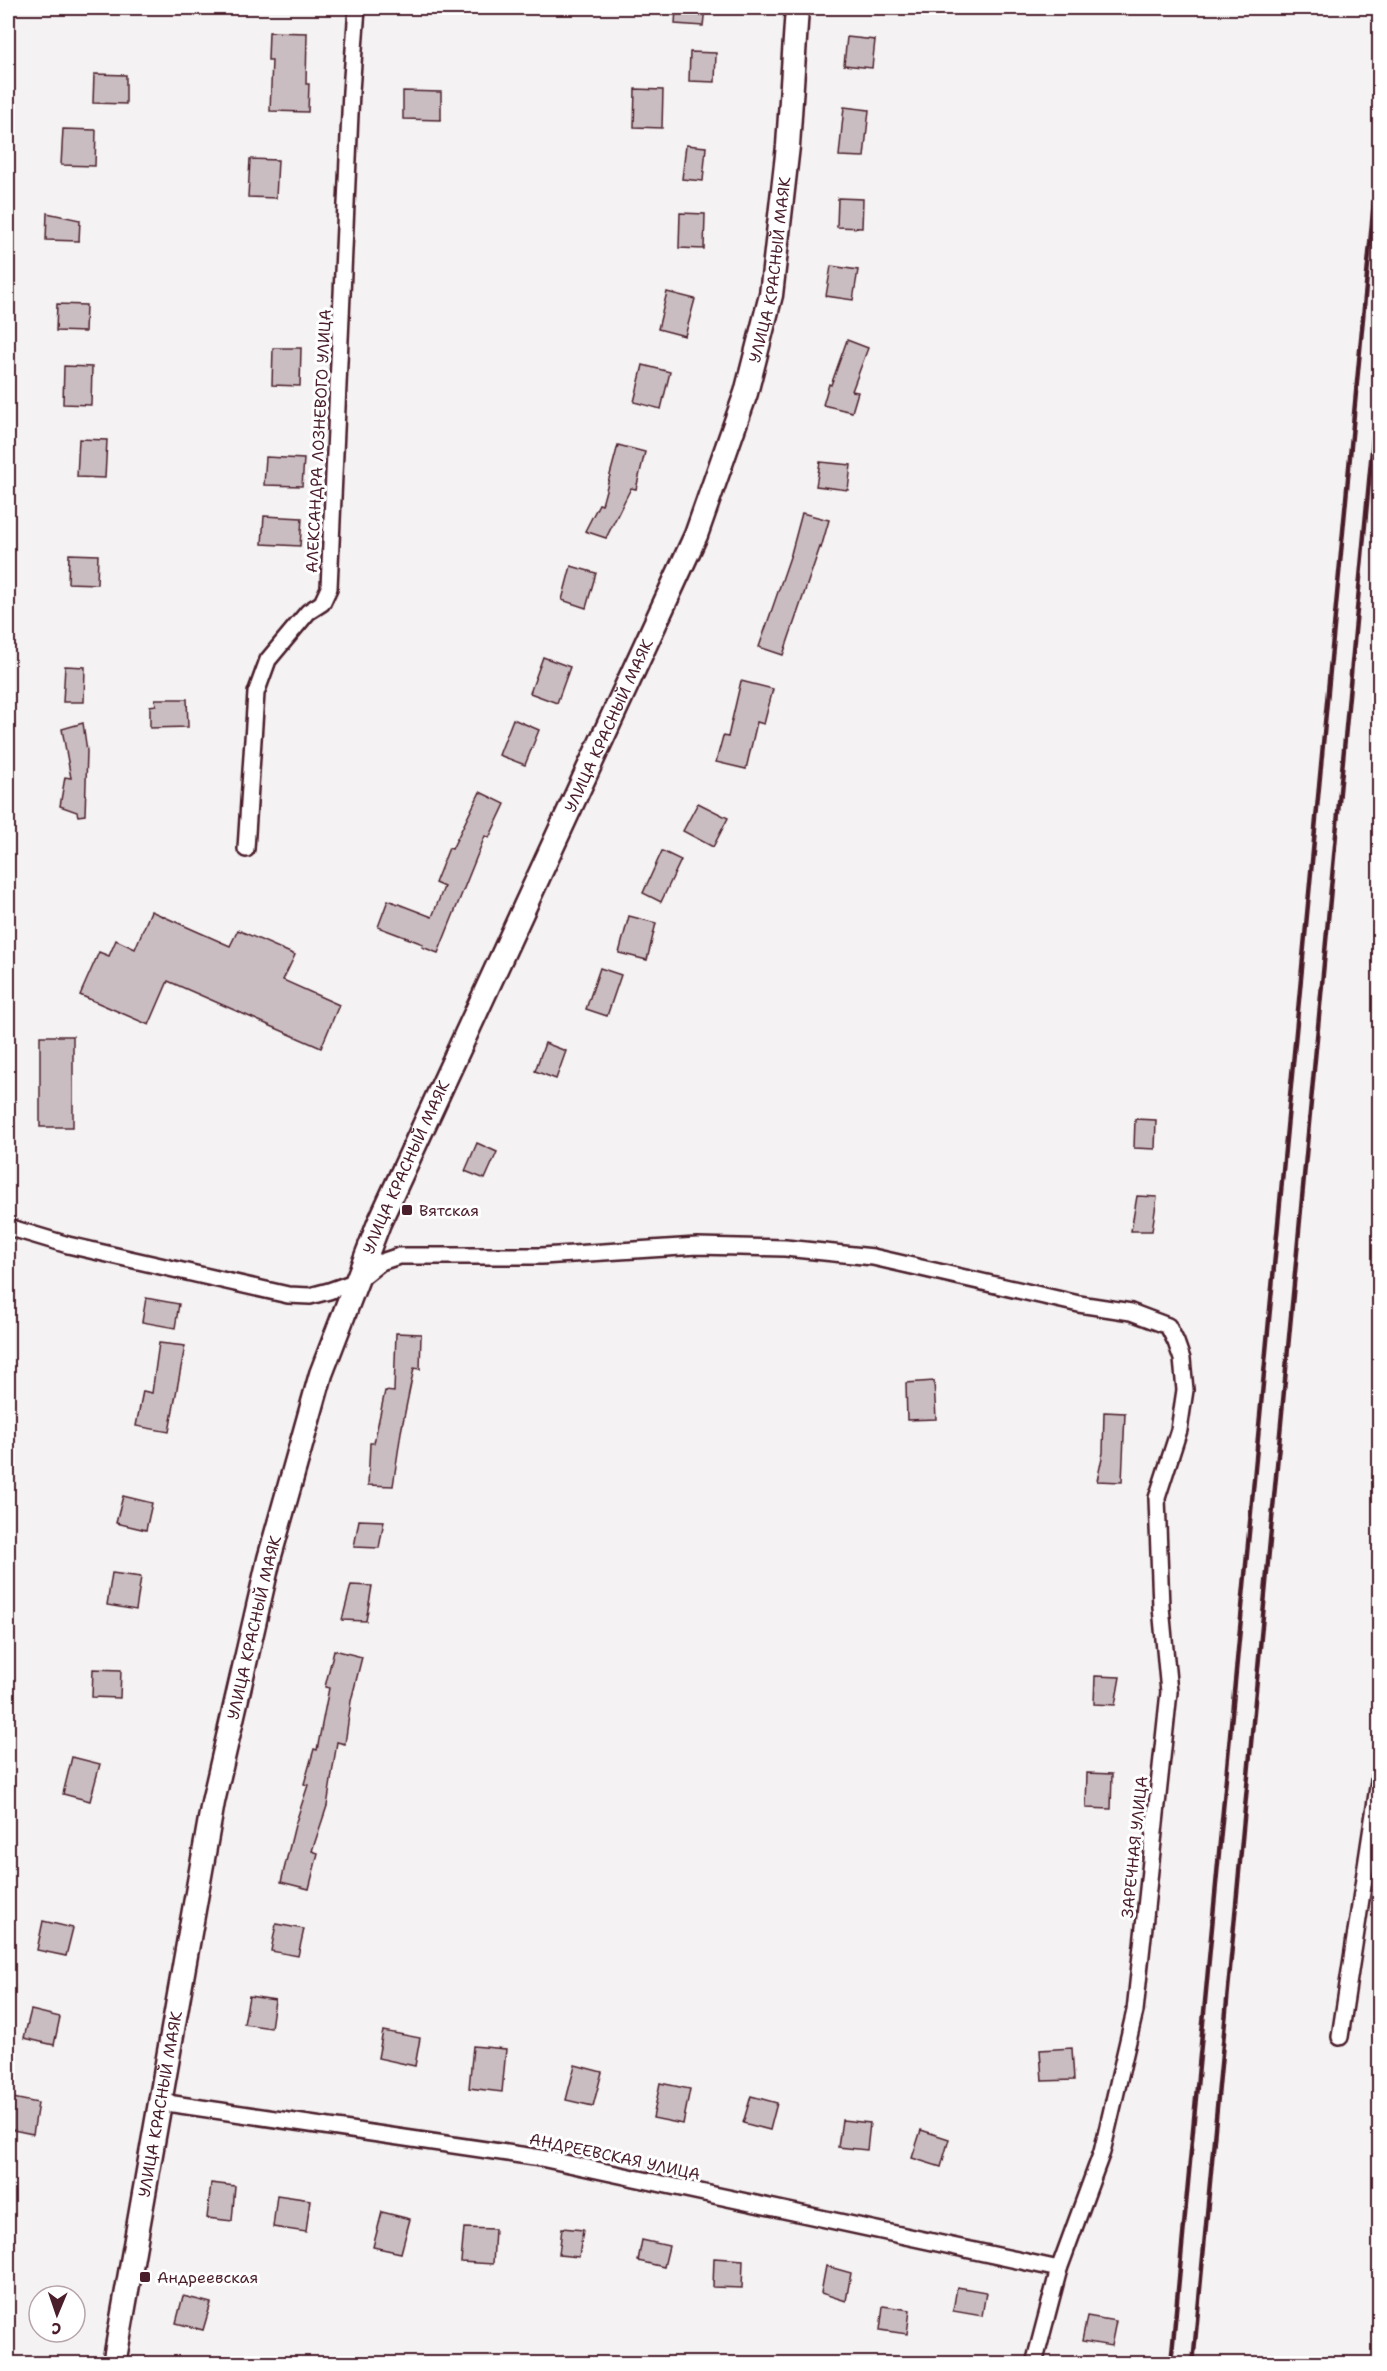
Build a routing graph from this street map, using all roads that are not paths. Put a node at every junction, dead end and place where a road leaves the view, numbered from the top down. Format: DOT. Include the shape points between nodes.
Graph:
graph roads {
  1 [pos="357,8"];
  2 [pos="797,8"];
  3 [pos="246,849"];
  4 [pos="8,1227"];
  5 [pos="357,1281"];
  6 [pos="1380,1774"];
  7 [pos="1340,2037"];
  8 [pos="160,2102"];
  9 [pos="1059,2269"];
  10 [pos="114,2364"];
  11 [pos="1034,2364"];
  1 -- 3 [label="street, АЛЕКСАНДРА ЛОЗНЕВОГО УЛИЦА" via="329,588 322,603 308,612 268,660 260,678"];
  2 -- 5 [label="street, УЛИЦА КРАСНЫЙ МАЯК" via="788,146 771,295 746,393 696,535 379,1223"];
  4 -- 5 [label="street" via="68,1245 288,1295 310,1296"];
  5 -- 8 [label="street, УЛИЦА КРАСНЫЙ МАЯК" via="321,1374 269,1559 213,1802"];
  5 -- 9 [label="street, ЗАРЕЧНАЯ УЛИЦА" via="381,1262 399,1256 542,1256 697,1246 785,1248 873,1257 1079,1304 1131,1312 1168,1326 1182,1359 1185,1390 1179,1430 1157,1498 1169,1692 1136,1999 1102,2152"];
  6 -- 7 [label="street"];
  8 -- 9 [label="street, АНДРЕЕВСКАЯ УЛИЦА" via="541,2158"];
  8 -- 10 [label="street, УЛИЦА КРАСНЫЙ МАЯК"];
  9 -- 11 [label="street, ЗАРЕЧНАЯ УЛИЦА"];
}
